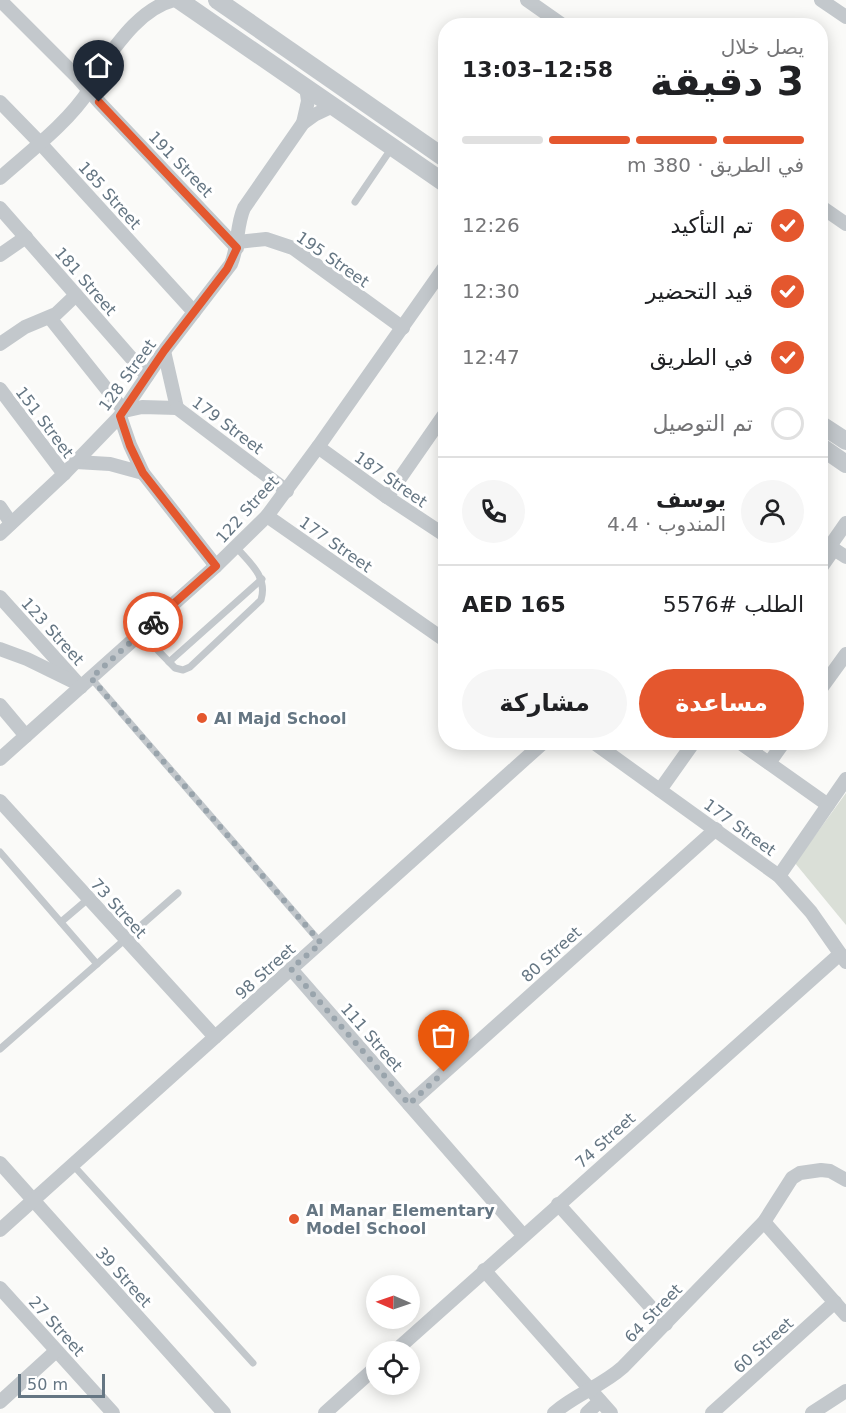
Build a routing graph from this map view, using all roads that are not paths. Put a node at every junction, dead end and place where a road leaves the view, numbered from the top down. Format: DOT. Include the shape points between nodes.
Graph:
graph roads {
  1 [pos="0,0"];
  2 [pos="144,0"];
  3 [pos="174,0"];
  4 [pos="179,0"];
  5 [pos="217,0"];
  6 [pos="527,0"];
  7 [pos="821,0"];
  8 [pos="846,17"];
  9 [pos="139,18"];
  10 [pos="553,18"];
  11 [pos="306,86"];
  12 [pos="87,88"];
  13 [pos="0,102"];
  14 [pos="333,106"];
  15 [pos="303,123"];
  16 [pos="40,143"];
  17 [pos="392,147"];
  18 [pos="438,153"];
  19 [pos="0,178"];
  20 [pos="438,179"];
  21 [pos="355,202"];
  22 [pos="0,208"];
  23 [pos="828,212"];
  24 [pos="846,224"];
  25 [pos="26,237"];
  26 [pos="237,245"];
  27 [pos="0,255"];
  28 [pos="438,280"];
  29 [pos="76,295"];
  30 [pos="194,312"];
  31 [pos="50,318"];
  32 [pos="403,328"];
  33 [pos="0,344"];
  34 [pos="164,351"];
  35 [pos="147,376"];
  36 [pos="0,389"];
  37 [pos="177,408"];
  38 [pos="122,413"];
  39 [pos="438,424"];
  40 [pos="828,429"];
  41 [pos="846,441"];
  42 [pos="318,447"];
  43 [pos="828,452"];
  44 [pos="76,462"];
  45 [pos="846,464"];
  46 [pos="143,473"];
  47 [pos="64,474"];
  48 [pos="287,491"];
  49 [pos="387,497"];
  50 [pos="0,507"];
  51 [pos="267,516"];
  52 [pos="11,523"];
  53 [pos="846,523"];
  54 [pos="438,530"];
  55 [pos="0,534"];
  56 [pos="236,547"];
  57 [pos="833,548"];
  58 [pos="216,566"];
  59 [pos="262,579"];
  60 [pos="0,597"];
  61 [pos="141,633"];
  62 [pos="438,635"];
  63 [pos="0,649"];
  64 [pos="846,654"];
  65 [pos="169,662"];
  66 [pos="828,679"];
  67 [pos="86,682"];
  68 [pos="0,705"];
  69 [pos="26,736"];
  70 [pos="535,750"];
  71 [pos="604,750"];
  72 [pos="688,750"];
  73 [pos="750,750"];
  74 [pos="779,750"];
  75 [pos="0,759"];
  76 [pos="769,764"];
  77 [pos="846,779"];
  78 [pos="660,790"];
  79 [pos="0,801"];
  80 [pos="828,805"];
  81 [pos="716,829"];
  82 [pos="0,852"];
  83 [pos="779,876"];
  84 [pos="178,893"];
  85 [pos="88,899"];
  86 [pos="61,922"];
  87 [pos="125,939"];
  88 [pos="321,943"];
  89 [pos="843,958"];
  90 [pos="97,964"];
  91 [pos="291,969"];
  92 [pos="214,1037"];
  93 [pos="0,1049"];
  94 [pos="409,1104"];
  95 [pos="0,1163"];
  96 [pos="73,1165"];
  97 [pos="846,1180"];
  98 [pos="34,1200"];
  99 [pos="558,1204"];
  100 [pos="764,1222"];
  101 [pos="0,1230"];
  102 [pos="523,1235"];
  103 [pos="484,1270"];
  104 [pos="0,1288"];
  105 [pos="836,1302"];
  106 [pos="846,1315"];
  107 [pos="666,1324"];
  108 [pos="405,1341"];
  109 [pos="56,1351"];
  110 [pos="253,1363"];
  111 [pos="366,1376"];
  112 [pos="589,1390"];
  113 [pos="846,1391"];
  114 [pos="600,1401"];
  115 [pos="0,1402"];
  116 [pos="109,1408"];
  117 [pos="820,1411"];
  118 [pos="93,1413"];
  119 [pos="224,1413"];
  120 [pos="325,1413"];
  121 [pos="554,1413"];
  122 [pos="587,1413"];
  123 [pos="611,1413"];
  124 [pos="713,1413"];
  1 -- 12 [label="street, 191 Street"];
  2 -- 9 [label="street"];
  3 -- 9 [label="street"];
  4 -- 11 [label="street"];
  5 -- 18 [label="street"];
  6 -- 10 [label="street"];
  7 -- 8 [label="street"];
  9 -- 12 [label="street"];
  11 -- 14 [label="street"];
  11 -- 15 [label="street" via="308,101"];
  12 -- 16 [label="street" via="78,105"];
  12 -- 26 [label="street, 191 Street"];
  13 -- 16 [label="street, 185 Street"];
  14 -- 15 [label="street"];
  14 -- 17 [label="street"];
  15 -- 26 [label="street, 128 Street" via="244,208"];
  16 -- 19 [label="street"];
  16 -- 30 [label="street, 185 Street"];
  17 -- 20 [label="street"];
  17 -- 21 [label="lane"];
  22 -- 25 [label="street, 181 Street"];
  23 -- 24 [label="street"];
  25 -- 27 [label="street"];
  25 -- 29 [label="street, 181 Street"];
  26 -- 30 [label="street, 128 Street" via="227,269"];
  26 -- 32 [label="street, 195 Street" via="266,239 292,249"];
  28 -- 32 [label="street, 122 Street"];
  29 -- 31 [label="street"];
  29 -- 35 [label="street, 181 Street"];
  30 -- 34 [label="street, 128 Street"];
  31 -- 33 [label="street" via="25,327"];
  31 -- 38 [label="street"];
  32 -- 42 [label="street, 122 Street"];
  34 -- 35 [label="street, 128 Street"];
  34 -- 37 [label="street"];
  35 -- 38 [label="street, 128 Street"];
  36 -- 47 [label="street, 151 Street"];
  37 -- 38 [label="street" via="142,407"];
  37 -- 48 [label="street, 179 Street"];
  38 -- 44 [label="street, 128 Street"];
  38 -- 46 [label="street" via="130,446"];
  39 -- 49 [label="street"];
  40 -- 41 [label="street"];
  42 -- 48 [label="street, 122 Street"];
  42 -- 49 [label="street, 187 Street"];
  43 -- 45 [label="street"];
  44 -- 46 [label="street" via="110,464"];
  44 -- 47 [label="street, 128 Street"];
  46 -- 58 [label="street"];
  47 -- 52 [label="street, 128 Street"];
  48 -- 51 [label="street, 122 Street"];
  49 -- 54 [label="street, 187 Street"];
  50 -- 52 [label="street"];
  51 -- 56 [label="street, 122 Street"];
  51 -- 62 [label="street, 177 Street"];
  52 -- 55 [label="street, 128 Street"];
  53 -- 57 [label="street"];
  56 -- 58 [label="street, 122 Street"];
  56 -- 59 [label="lane"];
  58 -- 61 [label="street, 122 Street"];
  59 -- 65 [label="lane"];
  59 -- 65 [label="lane" via="264,593 257,606 190,667 178,670"];
  60 -- 67 [label="street, 123 Street"];
  61 -- 65 [label="lane"];
  61 -- 67 [label="street, 122 Street"];
  63 -- 67 [label="street"];
  64 -- 66 [label="street"];
  67 -- 69 [label="street, 122 Street"];
  67 -- 88 [label="lane"];
  68 -- 69 [label="street"];
  69 -- 75 [label="street, 122 Street"];
  70 -- 88 [label="street, 98 Street"];
  71 -- 78 [label="street, 177 Street"];
  72 -- 78 [label="street"];
  73 -- 76 [label="street"];
  74 -- 76 [label="street"];
  76 -- 80 [label="street"];
  77 -- 80 [label="street"];
  78 -- 81 [label="street, 177 Street"];
  79 -- 85 [label="street, 73 Street"];
  80 -- 83 [label="street"];
  81 -- 83 [label="street, 177 Street"];
  81 -- 94 [label="street, 80 Street"];
  82 -- 86 [label="lane"];
  83 -- 89 [label="street, 177 Street" via="811,912"];
  84 -- 87 [label="lane"];
  85 -- 86 [label="lane"];
  85 -- 87 [label="street, 73 Street"];
  86 -- 90 [label="lane"];
  87 -- 90 [label="lane"];
  87 -- 92 [label="street, 73 Street"];
  88 -- 91 [label="street, 98 Street"];
  89 -- 99 [label="street, 74 Street"];
  90 -- 93 [label="lane"];
  91 -- 92 [label="street, 98 Street"];
  91 -- 94 [label="street, 111 Street"];
  92 -- 96 [label="street, 98 Street"];
  94 -- 102 [label="street, 111 Street"];
  95 -- 98 [label="street, 39 Street"];
  96 -- 98 [label="street, 98 Street"];
  96 -- 110 [label="lane"];
  97 -- 100 [label="street, 64 Street" via="830,1171 800,1173 792,1178"];
  98 -- 101 [label="street, 98 Street"];
  98 -- 119 [label="street, 39 Street"];
  99 -- 102 [label="street, 74 Street"];
  99 -- 107 [label="street"];
  100 -- 105 [label="street"];
  100 -- 107 [label="street, 64 Street"];
  102 -- 103 [label="street, 74 Street"];
  103 -- 108 [label="street, 74 Street"];
  103 -- 112 [label="street"];
  104 -- 109 [label="street, 27 Street"];
  105 -- 106 [label="street"];
  105 -- 124 [label="street, 60 Street"];
  107 -- 112 [label="street, 64 Street" via="612,1377"];
  109 -- 115 [label="street"];
  109 -- 116 [label="street, 27 Street"];
  111 -- 120 [label="street"];
  112 -- 114 [label="street"];
  112 -- 121 [label="street, 64 Street"];
  113 -- 117 [label="street"];
  114 -- 122 [label="street"];
  114 -- 123 [label="street"];
  116 -- 118 [label="street"];
}
